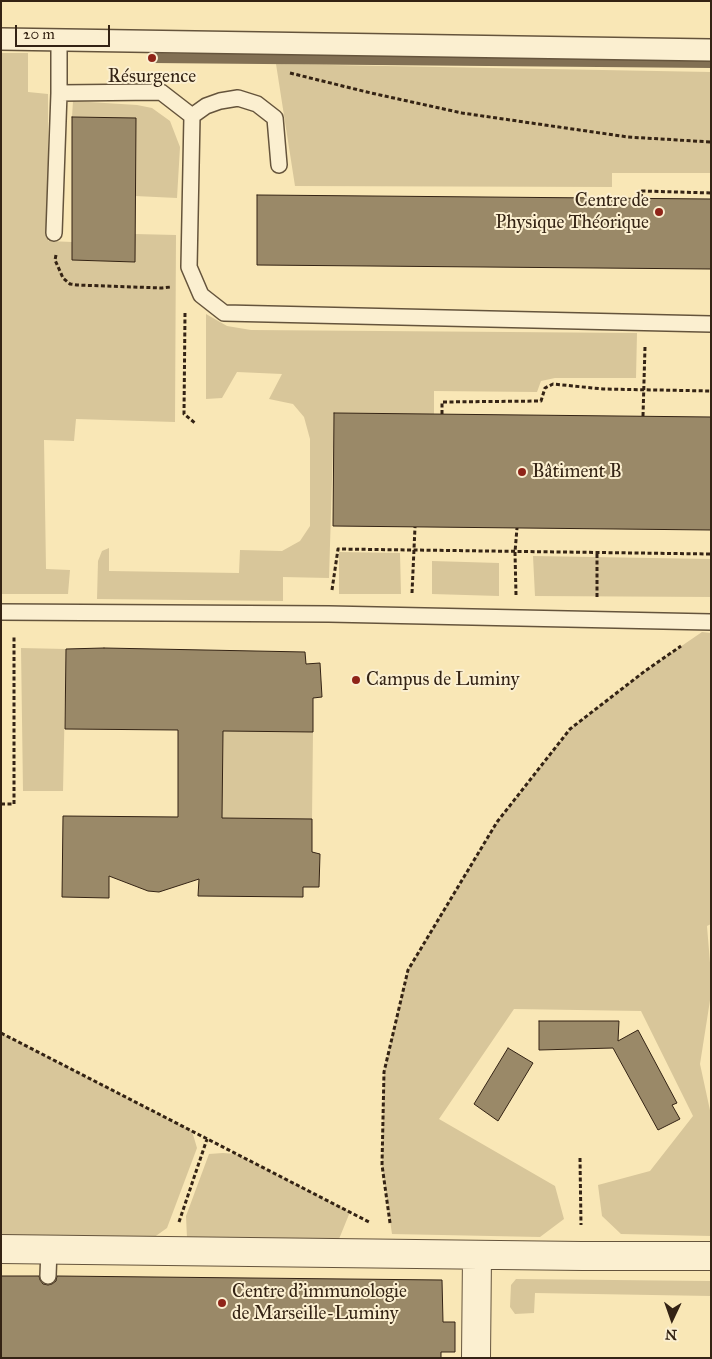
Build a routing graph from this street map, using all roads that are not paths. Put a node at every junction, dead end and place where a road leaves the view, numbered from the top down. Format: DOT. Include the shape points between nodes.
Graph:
graph roads {
  1 [pos="1,39"];
  2 [pos="59,41"];
  3 [pos="711,50"];
  4 [pos="59,93"];
  5 [pos="192,116"];
  6 [pos="280,165"];
  7 [pos="54,233"];
  8 [pos="711,324"];
  9 [pos="8,612"];
  10 [pos="711,622"];
  11 [pos="1,1249"];
  12 [pos="49,1249"];
  13 [pos="477,1255"];
  14 [pos="711,1256"];
  15 [pos="48,1276"];
  16 [pos="476,1358"];
  1 -- 2 [label="street"];
  2 -- 3 [label="street"];
  2 -- 4 [label="lane"];
  4 -- 5 [label="lane" via="161,92"];
  4 -- 7 [label="lane"];
  5 -- 6 [label="lane" via="220,101 238,98 257,104 275,118"];
  5 -- 8 [label="lane" via="188,267 201,294 224,313"];
  9 -- 10 [label="lane" via="329,614"];
  11 -- 12 [label="street"];
  12 -- 13 [label="street" via="170,1251 393,1244"];
  12 -- 15 [label="lane"];
  13 -- 14 [label="street"];
  13 -- 16 [label="street"];
}
